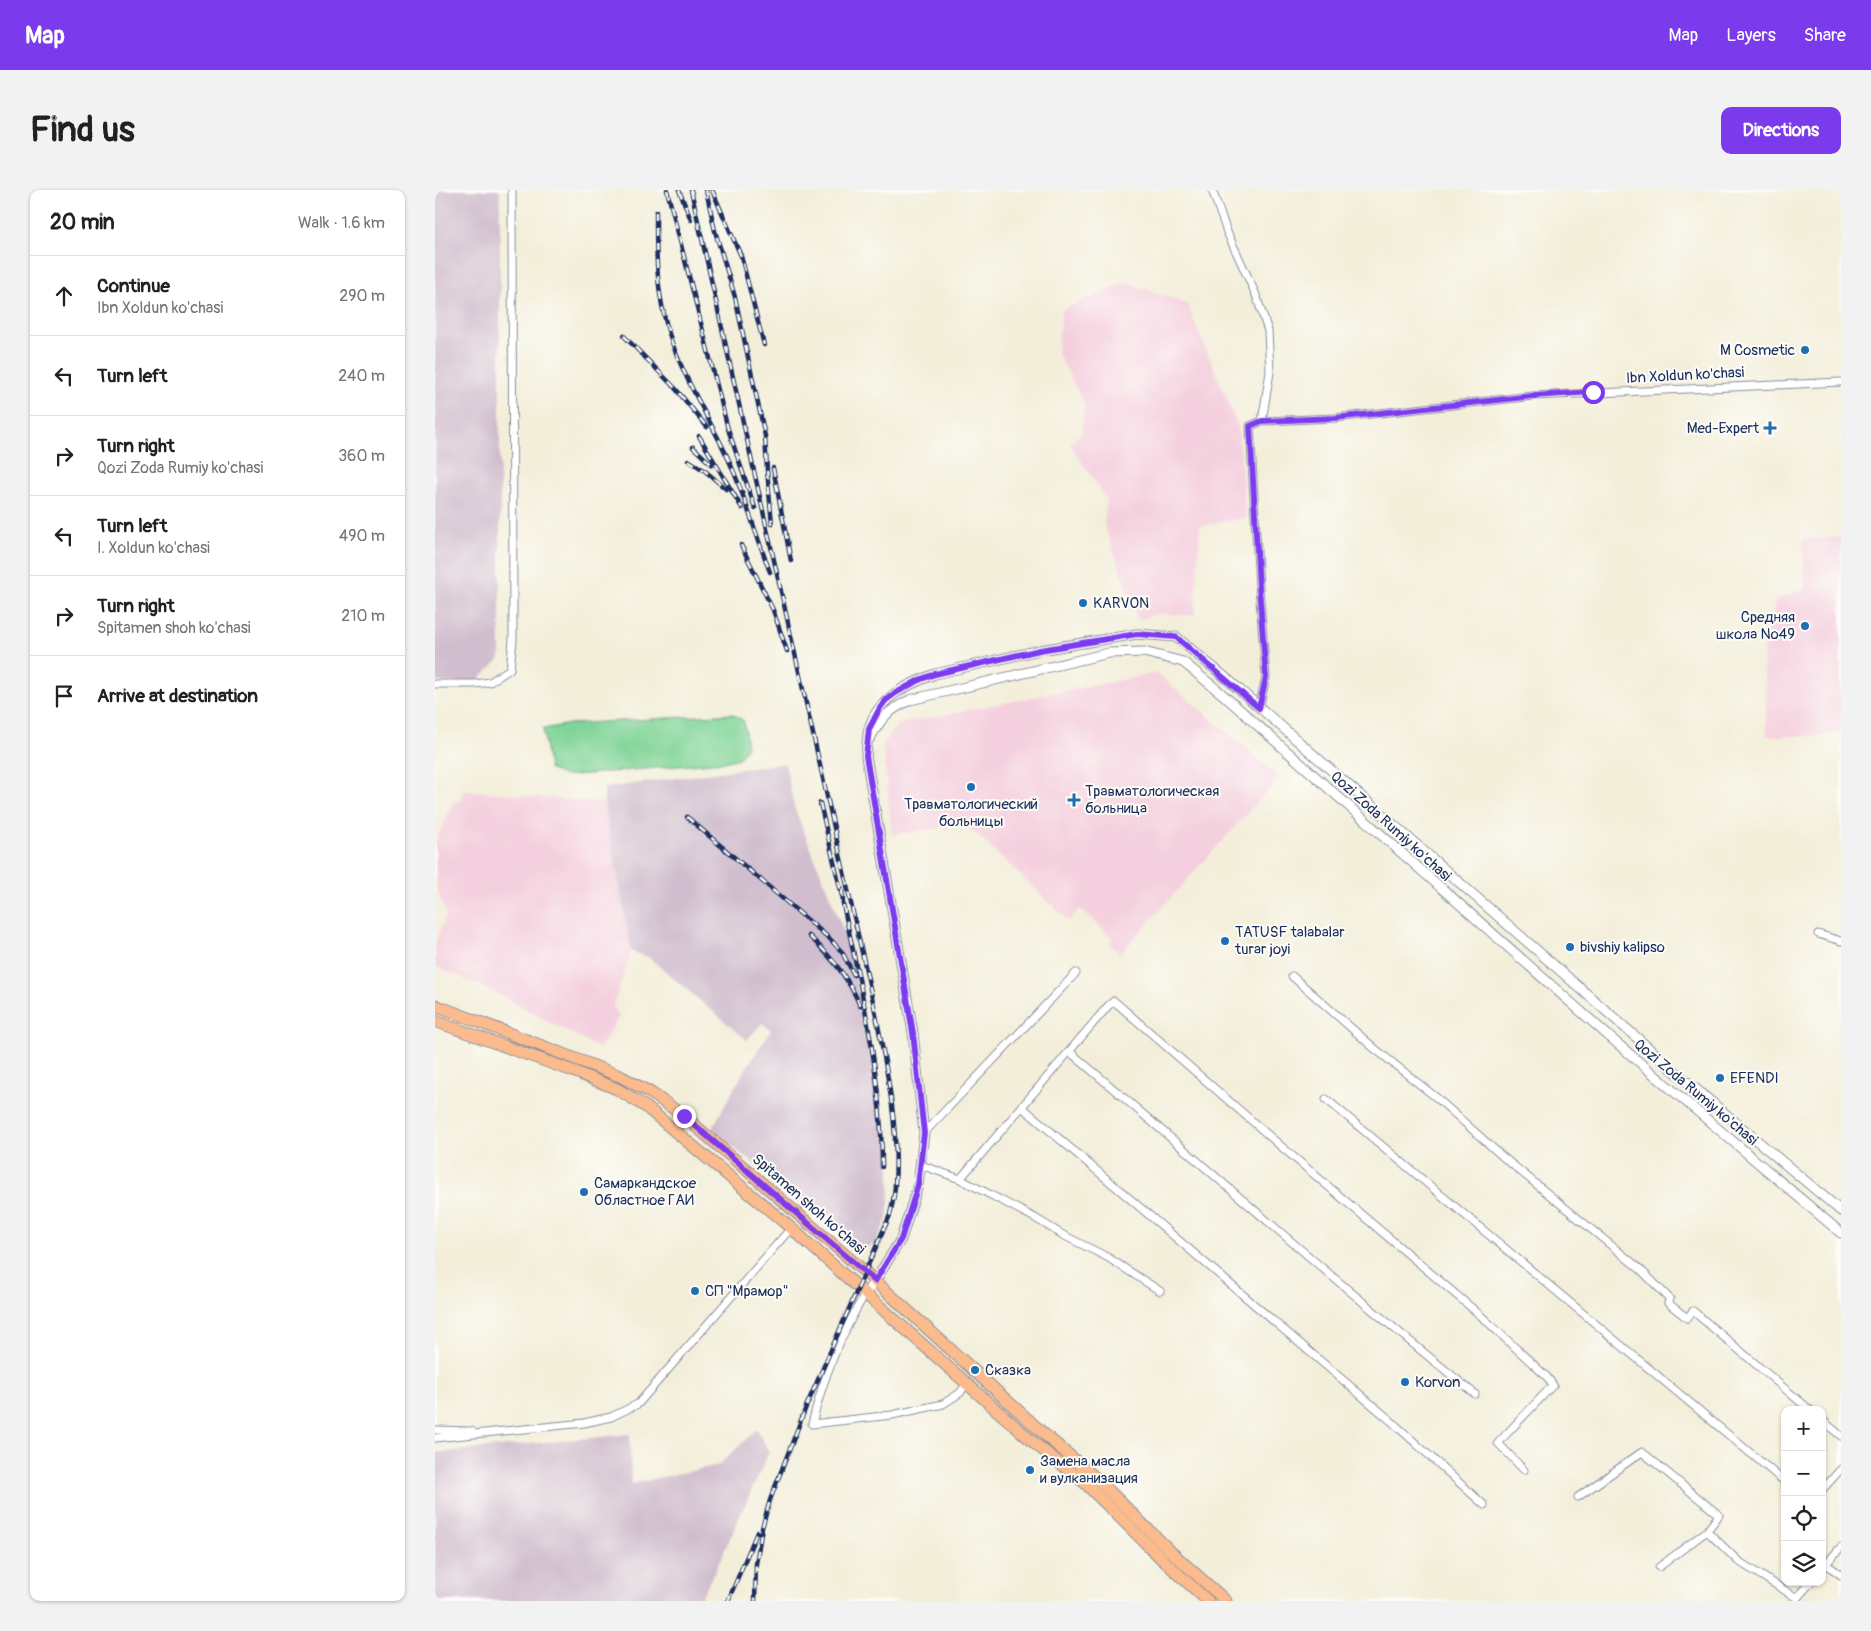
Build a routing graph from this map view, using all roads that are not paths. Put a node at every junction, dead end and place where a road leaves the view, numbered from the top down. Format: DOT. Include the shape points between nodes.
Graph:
graph roads {
  1 [pos="512,190"];
  2 [pos="1213,190"];
  3 [pos="1841,382"];
  4 [pos="1262,421"];
  5 [pos="435,684"];
  6 [pos="1259,708"];
  7 [pos="867,743"];
  8 [pos="1818,934"];
  9 [pos="1841,942"];
  10 [pos="1076,973"];
  11 [pos="1292,976"];
  12 [pos="435,1005"];
  13 [pos="435,1021"];
  14 [pos="1070,1052"];
  15 [pos="1326,1099"];
  16 [pos="1022,1107"];
  17 [pos="924,1133"];
  18 [pos="921,1165"];
  19 [pos="960,1179"];
  20 [pos="1841,1211"];
  21 [pos="791,1228"];
  22 [pos="1841,1233"];
  23 [pos="875,1281"];
  24 [pos="1159,1291"];
  25 [pos="865,1294"];
  26 [pos="967,1383"];
  27 [pos="1475,1394"];
  28 [pos="1805,1406"];
  29 [pos="1826,1423"];
  30 [pos="435,1430"];
  31 [pos="485,1432"];
  32 [pos="1841,1436"];
  33 [pos="435,1438"];
  34 [pos="1841,1469"];
  35 [pos="1524,1470"];
  36 [pos="1781,1479"];
  37 [pos="1826,1486"];
  38 [pos="1578,1497"];
  39 [pos="1484,1505"];
  40 [pos="1707,1531"];
  41 [pos="1841,1547"];
  42 [pos="1826,1564"];
  43 [pos="1659,1567"];
  44 [pos="1826,1567"];
  45 [pos="1841,1575"];
  46 [pos="1808,1586"];
  47 [pos="1207,1601"];
  48 [pos="1226,1601"];
  1 -- 5 [label="street" via="513,640 510,669 490,682"];
  2 -- 4 [label="street" via="1268,331 1270,372"];
  3 -- 4 [label="street, Ibn Xoldun ko'chasi" via="1533,396 1335,418"];
  4 -- 6 [label="street" via="1250,426 1266,677"];
  6 -- 7 [label="street, Qozi Zoda Rumiy ko'chasi" via="1176,637 1137,634 1040,650 919,680 886,700 874,717"];
  6 -- 20 [label="street, Qozi Zoda Rumiy ko'chasi" via="1685,1080"];
  7 -- 17 [label="street" via="866,756 913,1033"];
  7 -- 22 [label="street, Qozi Zoda Rumiy ko'chasi" via="885,715 910,700 1109,652 1144,652 1183,662 1612,1039"];
  8 -- 9 [label="street"];
  10 -- 17 [label="street"];
  11 -- 28 [label="street" via="1639,1269 1670,1299 1668,1303 1687,1318 1693,1311"];
  12 -- 23 [label="main road, Spitamen shoh ko'chasi" via="620,1076 651,1093 684,1116"];
  13 -- 21 [label="main road, Spitamen shoh ko'chasi" via="617,1089 646,1107"];
  14 -- 16 [label="street"];
  14 -- 27 [label="street" via="1339,1283"];
  14 -- 35 [label="street" via="1114,1001 1480,1314 1553,1385 1498,1443"];
  15 -- 36 [label="street"];
  16 -- 19 [label="street"];
  16 -- 39 [label="street" via="1390,1420"];
  17 -- 18 [label="street"];
  18 -- 19 [label="street"];
  18 -- 23 [label="street" via="901,1239"];
  19 -- 24 [label="street" via="1107,1257"];
  21 -- 25 [label="main road, Spitamen shoh ko'chasi"];
  21 -- 31 [label="street" via="638,1404 611,1417 584,1423"];
  23 -- 25 [label="street"];
  23 -- 48 [label="main road, Spitamen shoh ko'chasi" via="1097,1480 1169,1551"];
  25 -- 26 [label="main road, Spitamen shoh ko'chasi"];
  25 -- 26 [label="street" via="850,1320 820,1390 812,1424 892,1415 943,1404 960,1393"];
  26 -- 47 [label="main road, Spitamen shoh ko'chasi" via="1085,1483"];
  29 -- 32 [label="street"];
  30 -- 31 [label="street"];
  31 -- 33 [label="street"];
  34 -- 37 [label="street"];
  38 -- 40 [label="street" via="1641,1452 1719,1515"];
  40 -- 43 [label="street"];
  40 -- 46 [label="street" via="1738,1561 1797,1598"];
  41 -- 42 [label="street"];
  44 -- 45 [label="street"];
}
